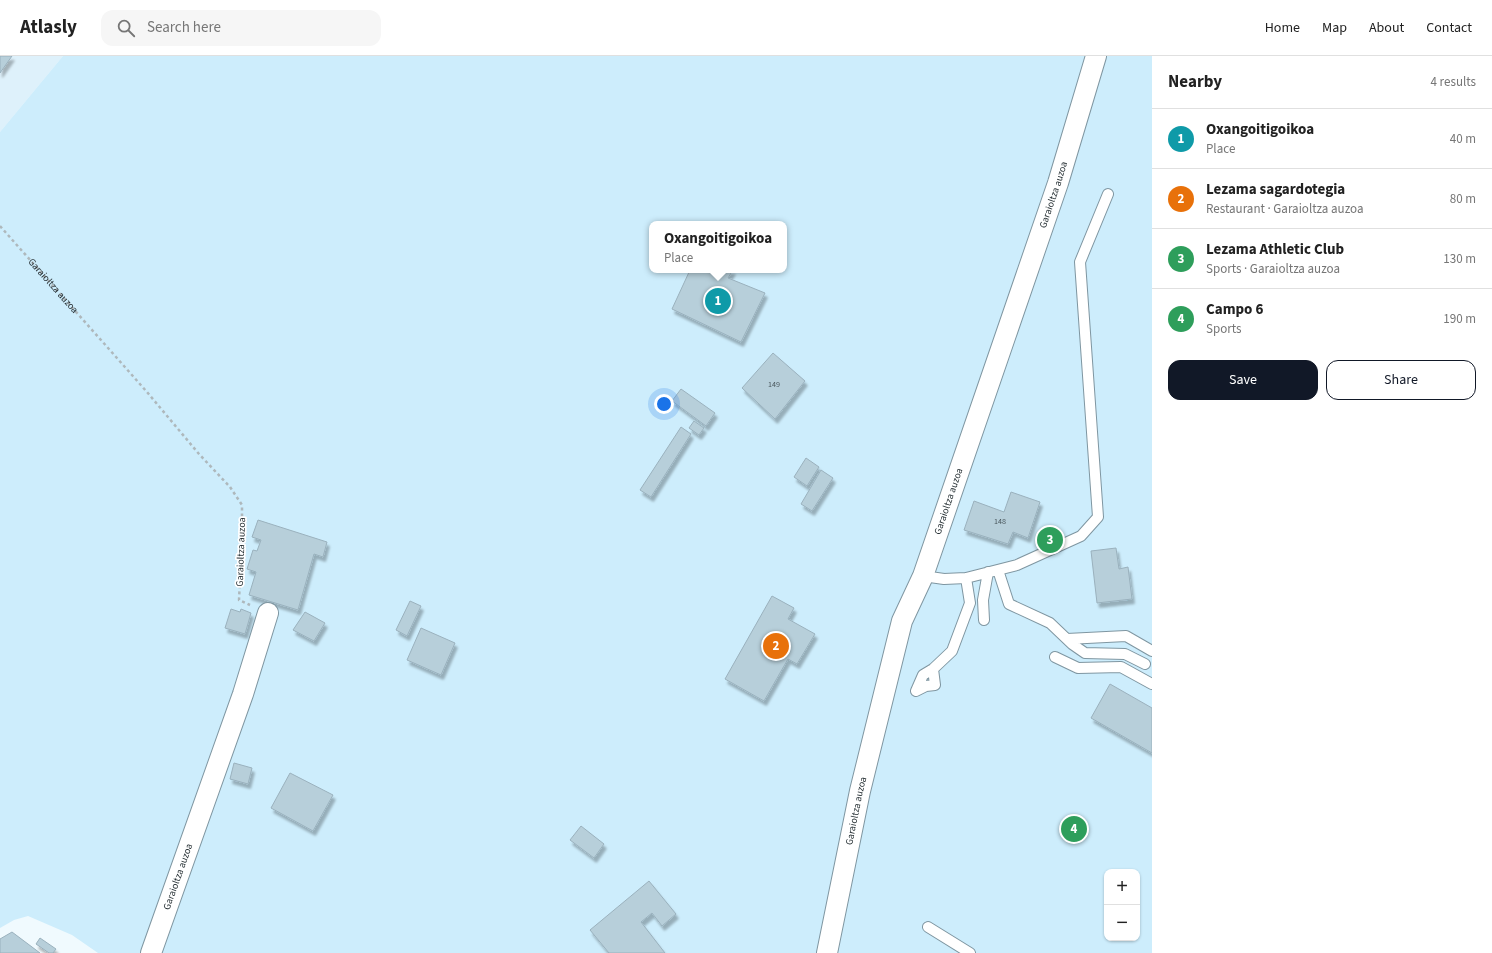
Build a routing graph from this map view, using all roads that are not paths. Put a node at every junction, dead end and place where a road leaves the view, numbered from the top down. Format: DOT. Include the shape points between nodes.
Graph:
graph roads {
  1 [pos="1096,56"];
  2 [pos="1108,194"];
  3 [pos="998,570"];
  4 [pos="988,572"];
  5 [pos="922,576"];
  6 [pos="966,578"];
  7 [pos="268,613"];
  8 [pos="984,620"];
  9 [pos="1067,638"];
  10 [pos="1152,651"];
  11 [pos="1055,657"];
  12 [pos="1145,664"];
  13 [pos="933,669"];
  14 [pos="1152,684"];
  15 [pos="928,927"];
  16 [pos="151,953"];
  17 [pos="826,953"];
  18 [pos="970,953"];
  1 -- 5 [label="street, Garaioltza auzoa" via="1058,183"];
  2 -- 3 [label="lane" via="1080,262 1098,517 1081,536 1017,565"];
  3 -- 4 [label="lane"];
  3 -- 9 [label="lane" via="1009,604 1050,623"];
  4 -- 6 [label="lane"];
  4 -- 8 [label="lane" via="983,600"];
  5 -- 6 [label="lane"];
  5 -- 17 [label="street, Garaioltza auzoa" via="902,621 860,791"];
  6 -- 13 [label="lane" via="970,603 962,627 952,651"];
  7 -- 16 [label="street, Garaioltza auzoa" via="243,694"];
  9 -- 10 [label="lane" via="1126,636"];
  9 -- 12 [label="lane" via="1085,653 1125,654"];
  11 -- 14 [label="lane" via="1078,668 1121,667"];
  13 -- 13 [label="lane" via="923,675 916,691 935,685"];
  15 -- 18 [label="lane"];
}
